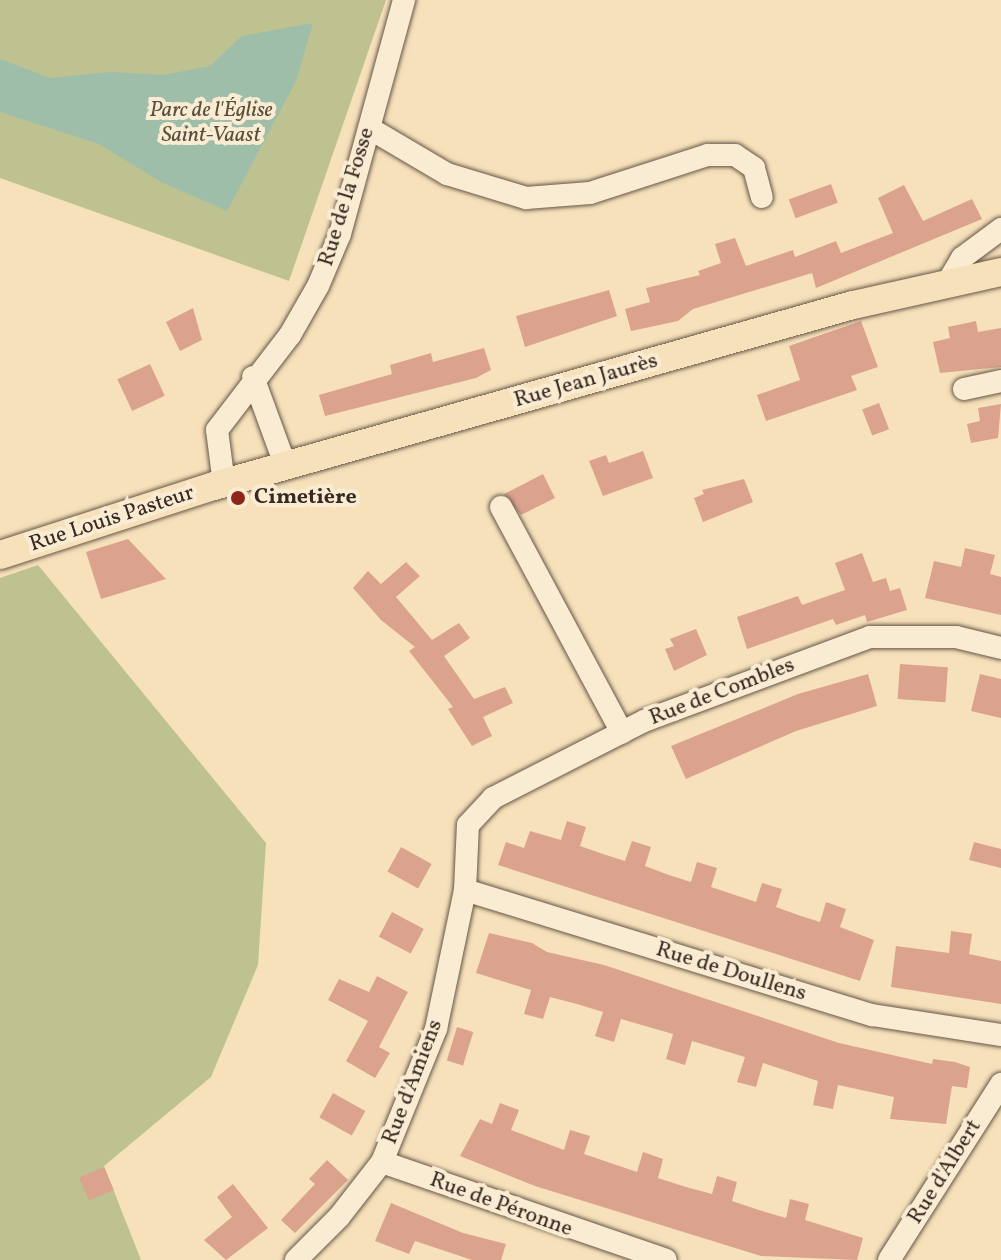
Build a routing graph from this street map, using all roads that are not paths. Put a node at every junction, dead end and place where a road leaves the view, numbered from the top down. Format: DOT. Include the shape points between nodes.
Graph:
graph roads {
  1 [pos="404,0"];
  2 [pos="369,128"];
  3 [pos="762,197"];
  4 [pos="1001,229"];
  5 [pos="1001,272"];
  6 [pos="949,280"];
  7 [pos="253,377"];
  8 [pos="1001,381"];
  9 [pos="964,389"];
  10 [pos="286,467"];
  11 [pos="224,484"];
  12 [pos="501,507"];
  13 [pos="0,555"];
  14 [pos="1001,648"];
  15 [pos="622,733"];
  16 [pos="468,825"];
  17 [pos="465,890"];
  18 [pos="1001,1035"];
  19 [pos="1001,1084"];
  20 [pos="382,1162"];
  21 [pos="296,1260"];
  22 [pos="666,1260"];
  23 [pos="889,1260"];
  1 -- 2 [label="street, Rue de la Fosse"];
  2 -- 3 [label="street" via="447,174 526,198 590,193 708,155 735,155 754,168"];
  2 -- 7 [label="street, Rue de la Fosse" via="340,234 318,286 290,335"];
  4 -- 6 [label="street" via="962,258"];
  5 -- 6 [label="main road, Rue Jean Jaurès"];
  6 -- 10 [label="main road, Rue Jean Jaurès"];
  7 -- 10 [label="street"];
  7 -- 11 [label="street, Rue de la Fosse" via="217,430"];
  8 -- 9 [label="street"];
  10 -- 11 [label="main road, Rue Jean Jaurès"];
  11 -- 13 [label="main road, Rue Louis Pasteur"];
  12 -- 15 [label="street"];
  14 -- 15 [label="street, Rue de Combles" via="956,637 870,637"];
  15 -- 16 [label="street, Rue de Combles" via="493,798"];
  16 -- 17 [label="street, Rue d'Amiens"];
  17 -- 18 [label="street, Rue de Doullens" via="872,1015"];
  17 -- 20 [label="street, Rue d'Amiens" via="436,1029"];
  19 -- 23 [label="street, Rue d'Albert"];
  20 -- 21 [label="street, Rue d'Amiens"];
  20 -- 22 [label="street, Rue de Péronne"];
}
